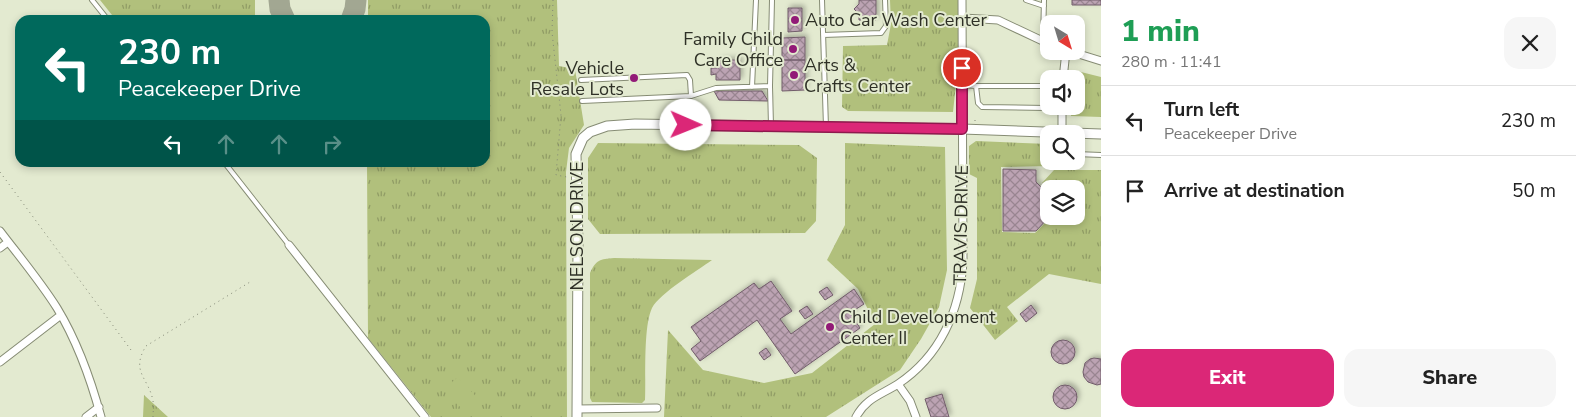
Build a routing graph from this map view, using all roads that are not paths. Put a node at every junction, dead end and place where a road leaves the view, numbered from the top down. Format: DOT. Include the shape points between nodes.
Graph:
graph roads {
  1 [pos="92,0"];
  2 [pos="756,0"];
  3 [pos="772,0"];
  4 [pos="822,0"];
  5 [pos="885,0"];
  6 [pos="962,0"];
  7 [pos="1026,0"];
  8 [pos="1044,0"];
  9 [pos="1044,6"];
  10 [pos="104,15"];
  11 [pos="1044,15"];
  12 [pos="962,18"];
  13 [pos="824,35"];
  14 [pos="1040,39"];
  15 [pos="1085,56"];
  16 [pos="1101,61"];
  17 [pos="581,80"];
  18 [pos="962,85"];
  19 [pos="770,86"];
  20 [pos="976,86"];
  21 [pos="1040,86"];
  22 [pos="752,87"];
  23 [pos="691,96"];
  24 [pos="582,101"];
  25 [pos="1040,108"];
  26 [pos="771,126"];
  27 [pos="826,127"];
  28 [pos="962,129"];
  29 [pos="1040,132"];
  30 [pos="1085,134"];
  31 [pos="1101,134"];
  32 [pos="1085,154"];
  33 [pos="1101,155"];
  34 [pos="228,167"];
  35 [pos="0,231"];
  36 [pos="8,242"];
  37 [pos="289,245"];
  38 [pos="0,248"];
  39 [pos="61,315"];
  40 [pos="0,362"];
  41 [pos="898,384"];
  42 [pos="99,407"];
  43 [pos="657,408"];
  44 [pos="577,413"];
  45 [pos="86,417"];
  46 [pos="101,417"];
  47 [pos="425,417"];
  48 [pos="856,417"];
  49 [pos="916,417"];
  1 -- 10 [label="lane"];
  2 -- 22 [label="lane"];
  3 -- 19 [label="lane"];
  4 -- 13 [label="lane"];
  5 -- 13 [label="lane" via="886,26 882,33"];
  6 -- 12 [label="street, TRAVIS DRIVE"];
  7 -- 9 [label="lane"];
  8 -- 9 [label="lane"];
  9 -- 11 [label="lane"];
  12 -- 14 [label="street" via="998,20"];
  12 -- 18 [label="street, TRAVIS DRIVE"];
  13 -- 27 [label="lane"];
  15 -- 16 [label="street"];
  17 -- 23 [label="lane" via="687,75"];
  18 -- 20 [label="lane"];
  18 -- 28 [label="street, TRAVIS DRIVE"];
  19 -- 22 [label="lane"];
  19 -- 26 [label="lane"];
  20 -- 21 [label="lane"];
  20 -- 25 [label="lane" via="978,103 982,107"];
  22 -- 23 [label="lane" via="716,88"];
  23 -- 24 [label="lane"];
  26 -- 27 [label="street, NELSON DRIVE"];
  26 -- 44 [label="street, NELSON DRIVE" via="635,124 607,126 583,138 575,163"];
  27 -- 28 [label="street, NELSON DRIVE"];
  28 -- 29 [label="street, NELSON DRIVE"];
  28 -- 41 [label="street, TRAVIS DRIVE" via="963,262 958,299 935,346"];
  30 -- 31 [label="street, NELSON DRIVE"];
  32 -- 33 [label="lane"];
  34 -- 37 [label="lane"];
  35 -- 36 [label="street"];
  36 -- 38 [label="street"];
  36 -- 39 [label="street"];
  37 -- 47 [label="street"];
  39 -- 40 [label="street"];
  39 -- 42 [label="street"];
  41 -- 48 [label="street, TRAVIS DRIVE" via="866,402"];
  41 -- 49 [label="street"];
  42 -- 45 [label="street"];
  42 -- 46 [label="street"];
  43 -- 44 [label="street"];
}
